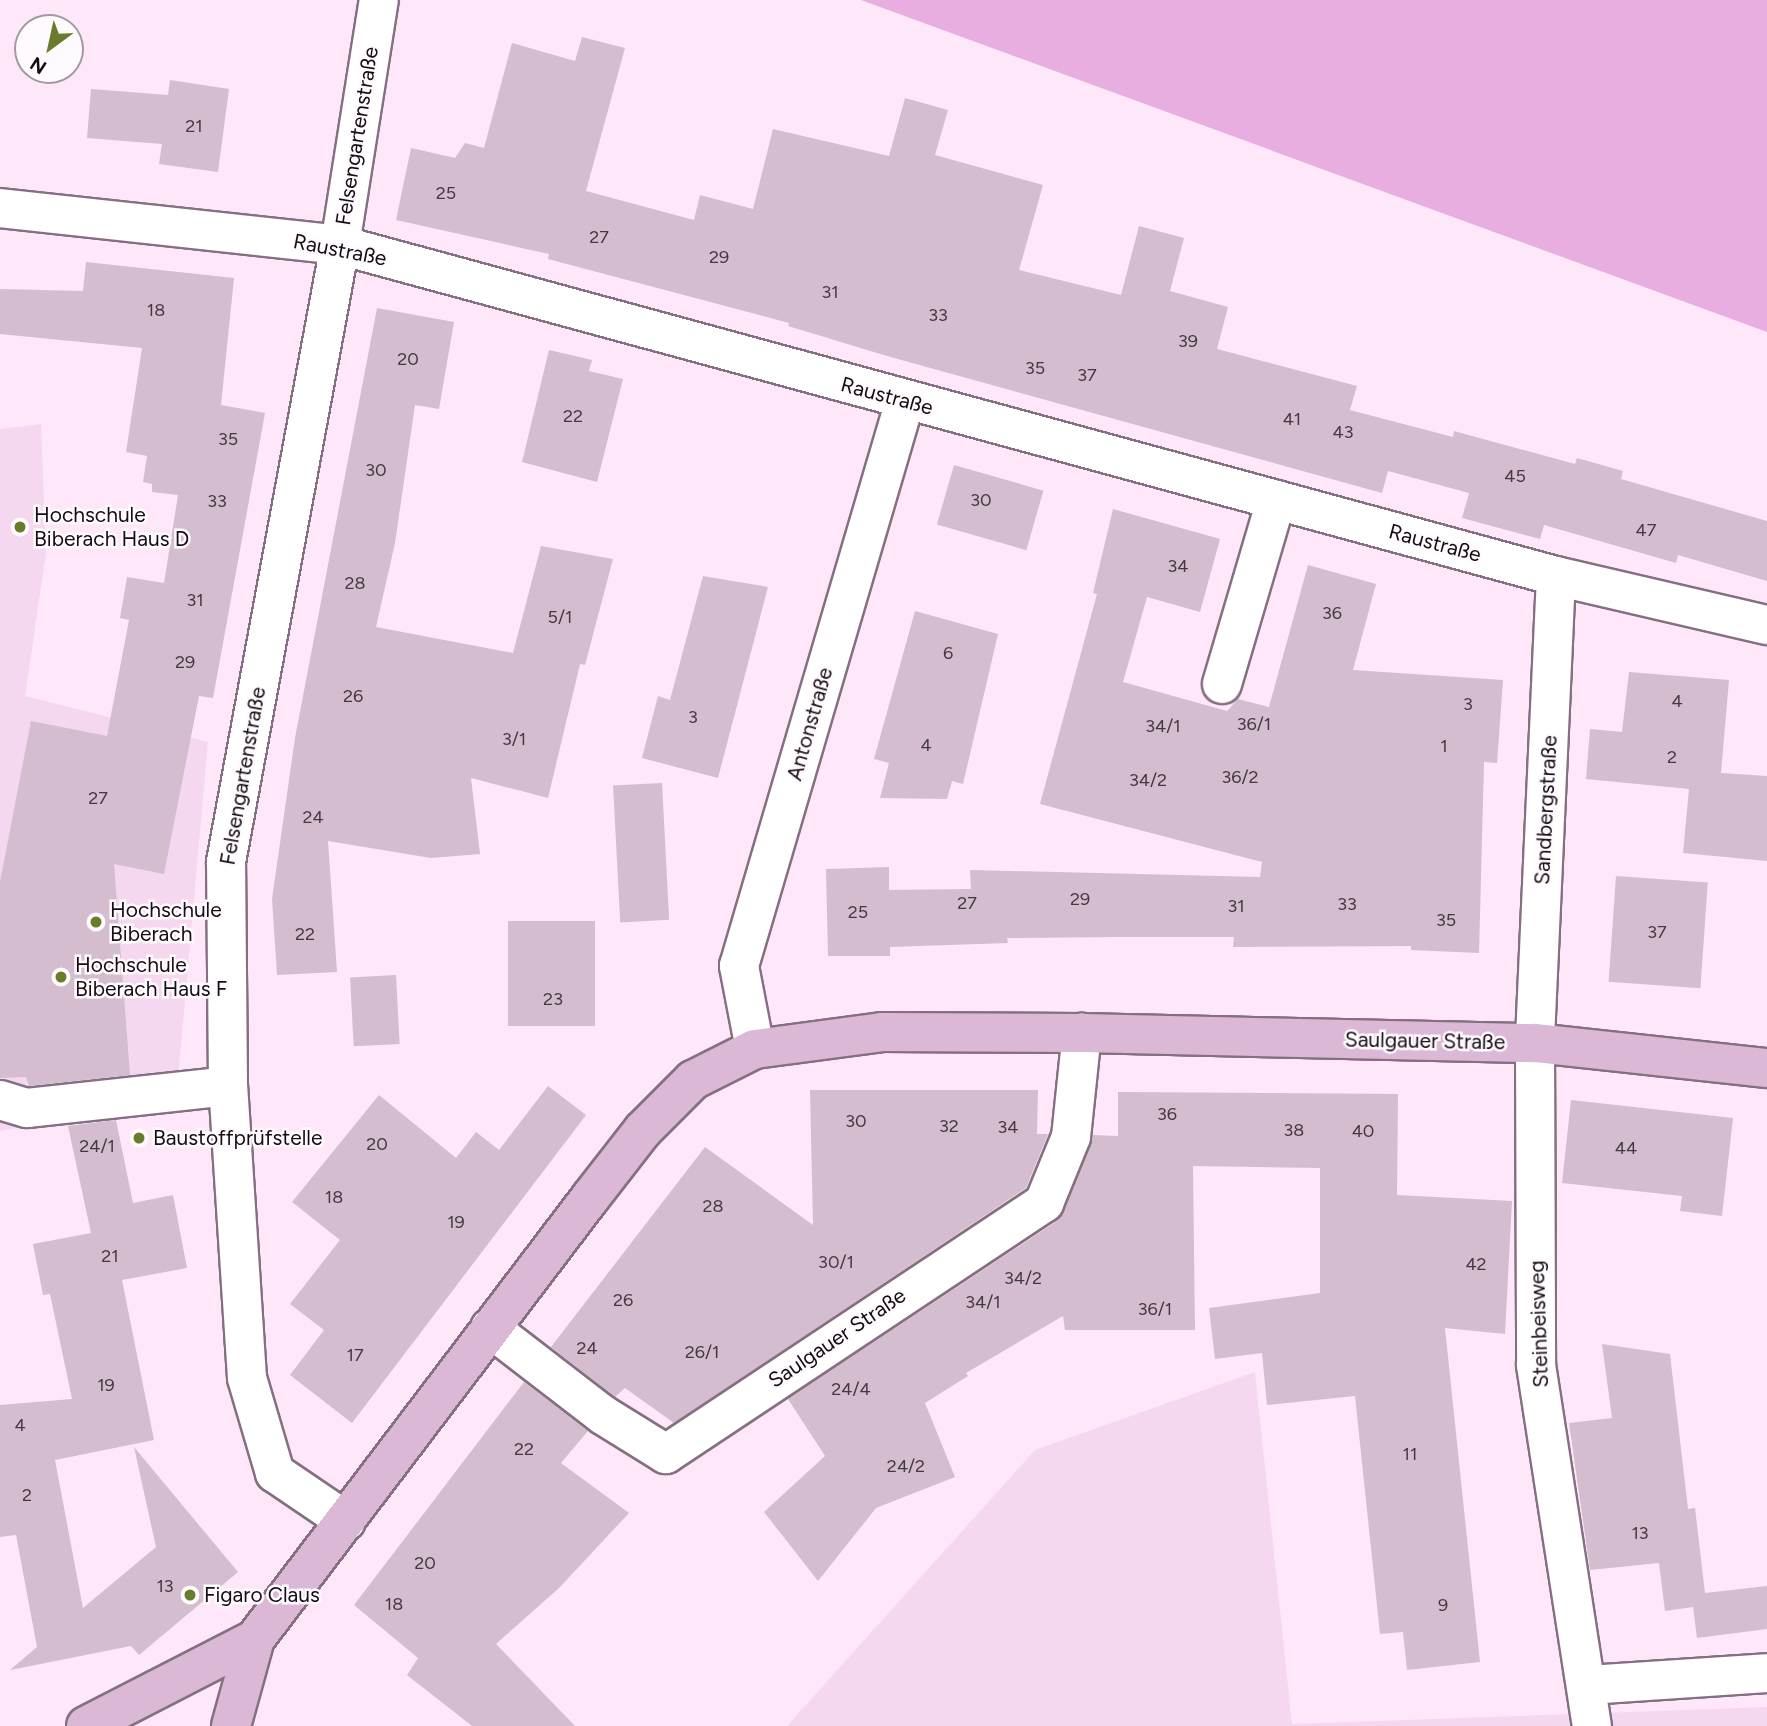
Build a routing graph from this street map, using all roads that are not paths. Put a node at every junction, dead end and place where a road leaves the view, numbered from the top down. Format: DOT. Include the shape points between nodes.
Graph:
graph roads {
  1 [pos="379,0"];
  2 [pos="0,208"];
  3 [pos="340,245"];
  4 [pos="905,401"];
  5 [pos="1276,500"];
  6 [pos="1556,576"];
  7 [pos="1767,625"];
  8 [pos="1222,684"];
  9 [pos="1082,1033"];
  10 [pos="1535,1043"];
  11 [pos="755,1049"];
  12 [pos="1767,1068"];
  13 [pos="228,1086"];
  14 [pos="0,1100"];
  15 [pos="490,1328"];
  16 [pos="346,1521"];
  17 [pos="255,1639"];
  18 [pos="1767,1673"];
  19 [pos="1588,1685"];
  20 [pos="86,1726"];
  21 [pos="231,1726"];
  22 [pos="1592,1726"];
  1 -- 3 [label="street, Felsengartenstraße"];
  2 -- 3 [label="street, Raustraße"];
  3 -- 4 [label="street, Raustraße"];
  3 -- 13 [label="street, Felsengartenstraße" via="226,862"];
  4 -- 5 [label="street, Raustraße"];
  4 -- 11 [label="street, Antonstraße" via="739,966"];
  5 -- 6 [label="street, Raustraße"];
  5 -- 8 [label="street"];
  6 -- 7 [label="street, Raustraße"];
  6 -- 10 [label="street, Sandbergstraße"];
  9 -- 10 [label="main road, Saulgauer Straße"];
  9 -- 11 [label="main road, Saulgauer Straße" via="882,1032"];
  9 -- 15 [label="street, Saulgauer Straße" via="1071,1137 1044,1203 666,1454 603,1415"];
  10 -- 12 [label="main road, Saulgauer Straße"];
  10 -- 19 [label="street, Steinbeisweg" via="1536,1364"];
  11 -- 15 [label="main road, Saulgauer Straße" via="693,1080 643,1130"];
  13 -- 14 [label="street" via="27,1108"];
  13 -- 16 [label="street, Felsengartenstraße" via="247,1378 275,1473"];
  15 -- 16 [label="main road, Saulgauer Straße"];
  16 -- 17 [label="main road, Saulgauer Straße"];
  17 -- 20 [label="main road"];
  17 -- 21 [label="main road"];
  18 -- 19 [label="street"];
  19 -- 22 [label="street, Steinbeisweg"];
}
